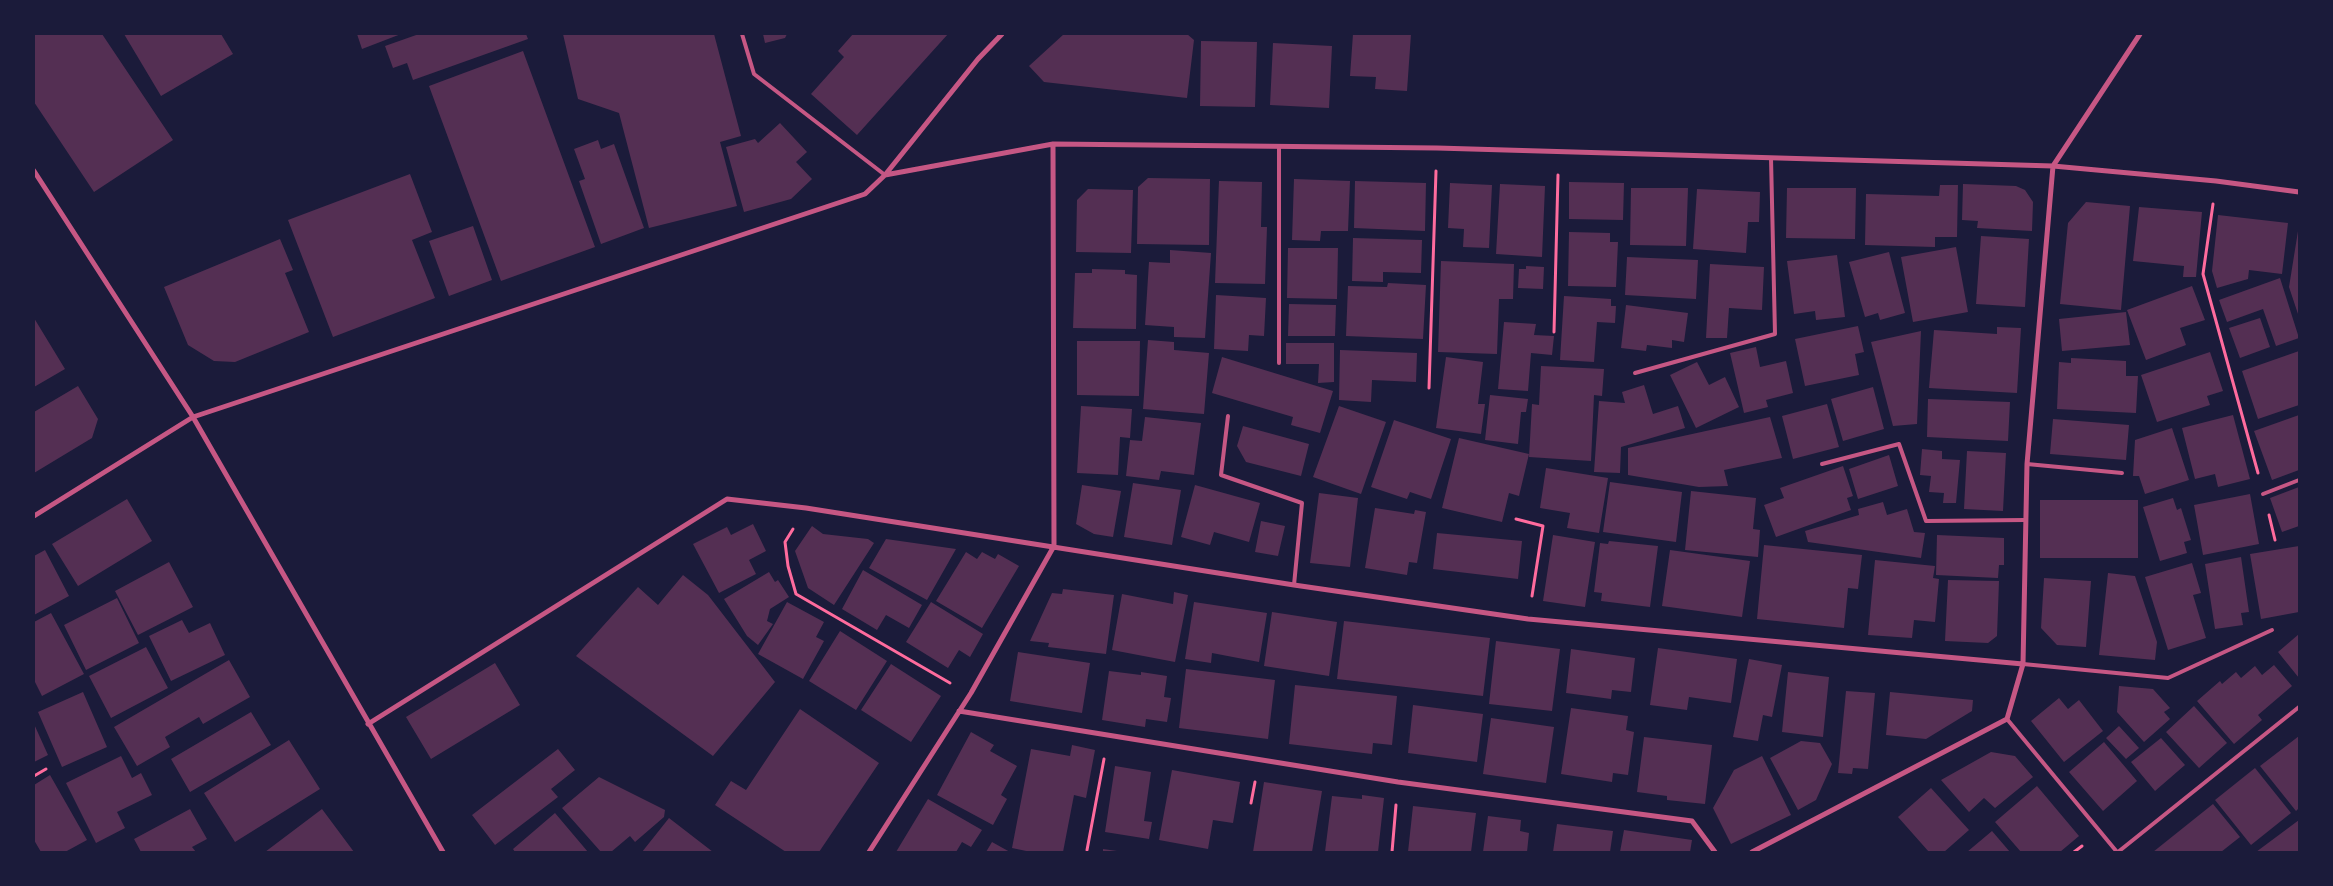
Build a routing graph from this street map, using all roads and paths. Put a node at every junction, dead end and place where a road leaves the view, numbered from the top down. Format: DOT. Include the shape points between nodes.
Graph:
graph roads {
  1 [pos="742,34"];
  2 [pos="1002,34"];
  3 [pos="2140,34"];
  4 [pos="1054,144"];
  5 [pos="1280,147"];
  6 [pos="1437,148"];
  7 [pos="1559,152"];
  8 [pos="1771,158"];
  9 [pos="2053,166"];
  10 [pos="34,171"];
  11 [pos="885,175"];
  12 [pos="2216,182"];
  13 [pos="2299,192"];
  14 [pos="1554,332"];
  15 [pos="1279,363"];
  16 [pos="1635,373"];
  17 [pos="1429,388"];
  18 [pos="1228,416"];
  19 [pos="193,417"];
  20 [pos="1822,464"];
  21 [pos="2026,464"];
  22 [pos="2122,472"];
  23 [pos="2299,480"];
  24 [pos="2263,494"];
  25 [pos="806,508"];
  26 [pos="34,516"];
  27 [pos="1516,519"];
  28 [pos="2025,520"];
  29 [pos="2274,540"];
  30 [pos="1054,546"];
  31 [pos="1294,585"];
  32 [pos="1528,619"];
  33 [pos="2272,630"];
  34 [pos="2022,664"];
  35 [pos="971,692"];
  36 [pos="2299,707"];
  37 [pos="959,712"];
  38 [pos="2007,719"];
  39 [pos="368,724"];
  40 [pos="1108,736"];
  41 [pos="46,769"];
  42 [pos="34,776"];
  43 [pos="1398,782"];
  44 [pos="1087,850"];
  45 [pos="443,852"];
  46 [pos="869,852"];
  47 [pos="1392,852"];
  48 [pos="1715,852"];
  49 [pos="1752,852"];
  50 [pos="2117,852"];
  1 -- 11 [label="lane" via="754,74"];
  2 -- 11 [label="street" via="978,59"];
  3 -- 9 [label="street"];
  4 -- 5 [label="street"];
  4 -- 11 [label="street"];
  4 -- 30 [label="street"];
  5 -- 6 [label="street"];
  5 -- 15 [label="lane"];
  6 -- 7 [label="street"];
  6 -- 17 [label="path"];
  7 -- 8 [label="street"];
  7 -- 14 [label="path"];
  8 -- 9 [label="street"];
  8 -- 16 [label="lane" via="1775,334"];
  9 -- 12 [label="street"];
  9 -- 21 [label="street"];
  10 -- 19 [label="street"];
  11 -- 19 [label="street" via="864,194"];
  12 -- 13 [label="street"];
  12 -- 24 [label="path" via="2203,274"];
  18 -- 31 [label="lane" via="1221,475 1302,503"];
  19 -- 26 [label="street"];
  19 -- 39 [label="street"];
  20 -- 28 [label="lane" via="1899,444 1926,522"];
  21 -- 22 [label="lane"];
  21 -- 28 [label="street"];
  23 -- 24 [label="lane"];
  24 -- 29 [label="path"];
  25 -- 30 [label="street"];
  25 -- 35 [label="path" via="785,542 796,594 890,650"];
  25 -- 39 [label="street" via="727,499"];
  27 -- 32 [label="path" via="1543,526"];
  28 -- 34 [label="street"];
  30 -- 31 [label="street"];
  30 -- 35 [label="street"];
  31 -- 32 [label="street"];
  32 -- 34 [label="street"];
  33 -- 34 [label="lane" via="2168,678"];
  34 -- 38 [label="street"];
  35 -- 37 [label="street"];
  36 -- 50 [label="lane"];
  37 -- 40 [label="street"];
  37 -- 46 [label="street"];
  38 -- 49 [label="street"];
  38 -- 50 [label="lane"];
  39 -- 45 [label="street"];
  40 -- 43 [label="street"];
  40 -- 44 [label="path"];
  41 -- 42 [label="path"];
  43 -- 47 [label="path"];
  43 -- 48 [label="street" via="1692,821"];
}
